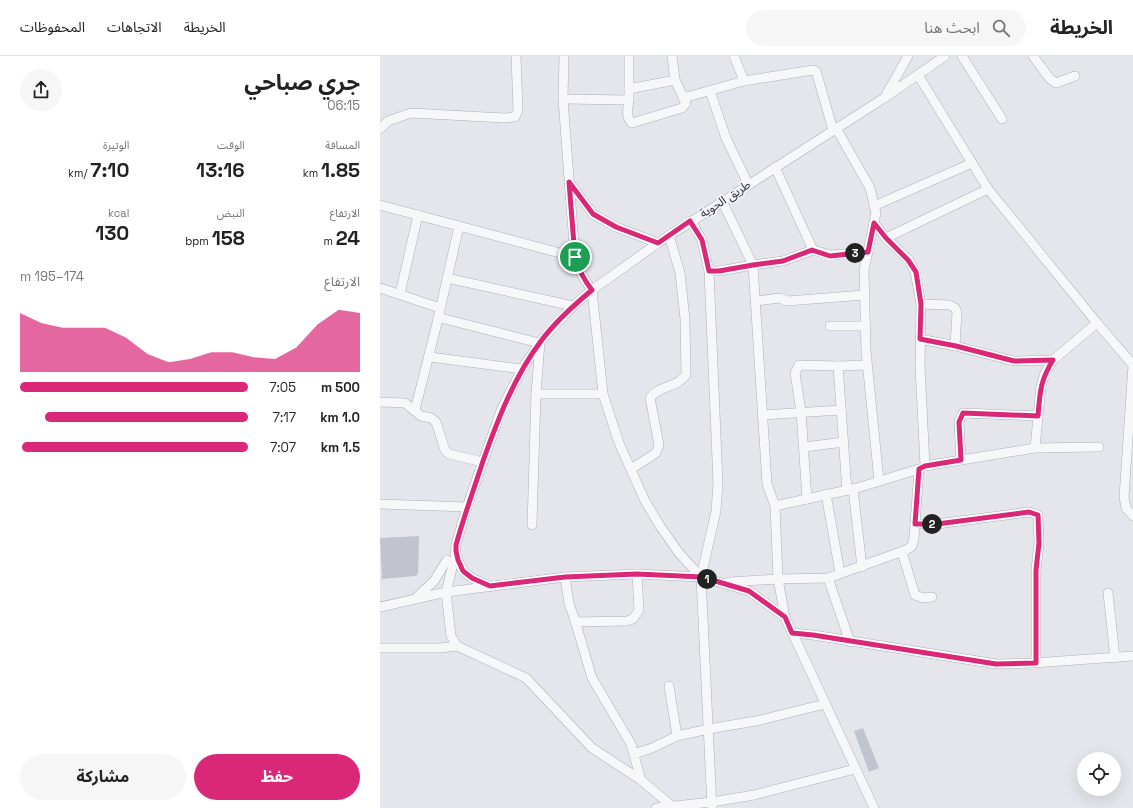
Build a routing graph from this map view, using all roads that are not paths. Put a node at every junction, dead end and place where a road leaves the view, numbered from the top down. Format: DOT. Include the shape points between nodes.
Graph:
graph roads {
  1 [pos="516,56"];
  2 [pos="564,56"];
  3 [pos="629,56"];
  4 [pos="672,56"];
  5 [pos="734,56"];
  6 [pos="908,56"];
  7 [pos="962,56"];
  8 [pos="1034,56"];
  9 [pos="942,57"];
  10 [pos="918,75"];
  11 [pos="1075,76"];
  12 [pos="674,80"];
  13 [pos="744,82"];
  14 [pos="629,89"];
  15 [pos="710,91"];
  16 [pos="563,98"];
  17 [pos="683,98"];
  18 [pos="884,98"];
  19 [pos="629,100"];
  20 [pos="1002,119"];
  21 [pos="380,129"];
  22 [pos="835,129"];
  23 [pos="972,164"];
  24 [pos="775,167"];
  25 [pos="569,182"];
  26 [pos="748,184"];
  27 [pos="988,189"];
  28 [pos="722,201"];
  29 [pos="380,205"];
  30 [pos="874,206"];
  31 [pos="418,215"];
  32 [pos="690,221"];
  33 [pos="874,223"];
  34 [pos="459,226"];
  35 [pos="669,235"];
  36 [pos="886,238"];
  37 [pos="658,243"];
  38 [pos="812,250"];
  39 [pos="868,252"];
  40 [pos="575,257"];
  41 [pos="753,265"];
  42 [pos="709,271"];
  43 [pos="447,278"];
  44 [pos="380,288"];
  45 [pos="592,290"];
  46 [pos="400,294"];
  47 [pos="864,295"];
  48 [pos="755,301"];
  49 [pos="921,304"];
  50 [pos="573,306"];
  51 [pos="440,308"];
  52 [pos="438,319"];
  53 [pos="1097,323"];
  54 [pos="830,326"];
  55 [pos="865,326"];
  56 [pos="920,339"];
  57 [pos="540,342"];
  58 [pos="956,346"];
  59 [pos="429,355"];
  60 [pos="1053,360"];
  61 [pos="1132,360"];
  62 [pos="867,364"];
  63 [pos="838,366"];
  64 [pos="522,370"];
  65 [pos="536,394"];
  66 [pos="603,394"];
  67 [pos="380,402"];
  68 [pos="415,410"];
  69 [pos="841,410"];
  70 [pos="1131,410"];
  71 [pos="801,412"];
  72 [pos="762,415"];
  73 [pos="1038,416"];
  74 [pos="844,442"];
  75 [pos="804,447"];
  76 [pos="1099,447"];
  77 [pos="1035,448"];
  78 [pos="961,460"];
  79 [pos="483,462"];
  80 [pos="922,467"];
  81 [pos="631,469"];
  82 [pos="879,481"];
  83 [pos="850,490"];
  84 [pos="826,494"];
  85 [pos="807,499"];
  86 [pos="380,504"];
  87 [pos="775,506"];
  88 [pos="467,507"];
  89 [pos="1133,516"];
  90 [pos="915,524"];
  91 [pos="532,525"];
  92 [pos="456,548"];
  93 [pos="902,552"];
  94 [pos="448,560"];
  95 [pos="862,567"];
  96 [pos="840,573"];
  97 [pos="637,574"];
  98 [pos="565,577"];
  99 [pos="702,577"];
  100 [pos="778,578"];
  101 [pos="828,578"];
  102 [pos="723,583"];
  103 [pos="490,586"];
  104 [pos="442,592"];
  105 [pos="1108,593"];
  106 [pos="932,597"];
  107 [pos="414,599"];
  108 [pos="380,607"];
  109 [pos="785,617"];
  110 [pos="575,622"];
  111 [pos="792,633"];
  112 [pos="850,642"];
  113 [pos="457,646"];
  114 [pos="380,648"];
  115 [pos="1133,656"];
  116 [pos="1115,658"];
  117 [pos="1036,663"];
  118 [pos="669,686"];
  119 [pos="825,704"];
  120 [pos="709,729"];
  121 [pos="677,736"];
  122 [pos="634,754"];
  123 [pos="855,768"];
  124 [pos="641,780"];
  125 [pos="712,805"];
  126 [pos="673,807"];
  127 [pos="656,808"];
  128 [pos="874,808"];
  1 -- 21 [label="street" via="518,110 515,117 411,113 388,122"];
  2 -- 16 [label="street"];
  3 -- 14 [label="street"];
  4 -- 12 [label="street"];
  5 -- 13 [label="street"];
  6 -- 18 [label="street"];
  7 -- 20 [label="street"];
  8 -- 11 [label="street" via="1050,79 1056,82"];
  9 -- 10 [label="street, طريق الحوية"];
  10 -- 18 [label="street, طريق الحوية"];
  10 -- 23 [label="street"];
  12 -- 14 [label="street"];
  12 -- 17 [label="street"];
  13 -- 15 [label="street"];
  13 -- 22 [label="street" via="816,71"];
  14 -- 19 [label="street"];
  15 -- 17 [label="street"];
  15 -- 26 [label="street" via="726,138"];
  16 -- 19 [label="street"];
  16 -- 25 [label="street"];
  17 -- 19 [label="street" via="686,103 682,108 632,122 627,115"];
  18 -- 22 [label="street, طريق الحوية"];
  22 -- 24 [label="street, طريق الحوية"];
  22 -- 30 [label="street" via="870,188"];
  23 -- 27 [label="street"];
  23 -- 30 [label="street"];
  24 -- 26 [label="street, طريق الحوية"];
  24 -- 38 [label="street"];
  25 -- 37 [label="street" via="593,214 616,227"];
  25 -- 40 [label="street"];
  26 -- 28 [label="street, طريق الحوية"];
  27 -- 36 [label="street"];
  27 -- 53 [label="street"];
  28 -- 32 [label="street, طريق الحوية"];
  28 -- 41 [label="street"];
  29 -- 31 [label="street"];
  30 -- 33 [label="street"];
  31 -- 34 [label="street"];
  31 -- 46 [label="street"];
  32 -- 35 [label="street, طريق الحوية"];
  32 -- 42 [label="street" via="702,240"];
  33 -- 36 [label="street"];
  33 -- 39 [label="street"];
  34 -- 40 [label="street"];
  34 -- 43 [label="street"];
  35 -- 37 [label="street, طريق الحوية"];
  35 -- 81 [label="street" via="680,273 685,319 686,375 682,381 654,393 650,398 659,445 656,453"];
  36 -- 49 [label="street" via="916,272"];
  37 -- 45 [label="street, طريق الحوية"];
  38 -- 39 [label="street" via="830,256"];
  38 -- 41 [label="street" via="783,261"];
  39 -- 47 [label="street" via="864,270"];
  40 -- 45 [label="street" via="581,274"];
  41 -- 42 [label="street"];
  41 -- 48 [label="street"];
  42 -- 99 [label="street" via="718,483 716,511"];
  43 -- 50 [label="street"];
  43 -- 51 [label="street"];
  44 -- 46 [label="street"];
  45 -- 50 [label="street, طريق الحوية"];
  45 -- 66 [label="street"];
  46 -- 51 [label="street"];
  47 -- 48 [label="street"];
  47 -- 55 [label="street"];
  48 -- 72 [label="street"];
  49 -- 56 [label="street"];
  49 -- 58 [label="street" via="950,305 955,308"];
  50 -- 57 [label="street, طريق الحوية"];
  51 -- 52 [label="street"];
  52 -- 57 [label="street"];
  52 -- 59 [label="street"];
  53 -- 60 [label="street"];
  53 -- 61 [label="street"];
  54 -- 55 [label="street"];
  55 -- 62 [label="street"];
  56 -- 58 [label="street"];
  56 -- 80 [label="street"];
  57 -- 64 [label="street, طريق الحوية"];
  57 -- 65 [label="street"];
  58 -- 60 [label="street" via="1014,361"];
  59 -- 64 [label="street"];
  59 -- 68 [label="street"];
  60 -- 73 [label="street" via="1041,386"];
  61 -- 70 [label="street"];
  62 -- 63 [label="street"];
  62 -- 82 [label="street"];
  63 -- 69 [label="street"];
  63 -- 71 [label="street" via="799,365 795,373"];
  64 -- 79 [label="street, طريق الحوية" via="502,408"];
  65 -- 66 [label="street"];
  65 -- 91 [label="street"];
  66 -- 81 [label="street" via="619,443"];
  67 -- 68 [label="street" via="406,403"];
  68 -- 79 [label="street" via="421,416 436,422 445,450 449,454"];
  69 -- 71 [label="street"];
  69 -- 74 [label="street"];
  70 -- 89 [label="street" via="1124,497 1126,508"];
  71 -- 72 [label="street"];
  71 -- 75 [label="street"];
  72 -- 87 [label="street" via="767,484"];
  73 -- 77 [label="street"];
  73 -- 78 [label="street" via="963,413 959,422"];
  74 -- 75 [label="street"];
  74 -- 83 [label="street"];
  75 -- 85 [label="street"];
  76 -- 77 [label="street"];
  77 -- 78 [label="street"];
  78 -- 80 [label="street"];
  79 -- 88 [label="street, طريق الحوية"];
  80 -- 82 [label="street"];
  80 -- 90 [label="street"];
  81 -- 99 [label="street" via="660,526 679,553"];
  82 -- 83 [label="street"];
  83 -- 84 [label="street"];
  83 -- 95 [label="street"];
  84 -- 85 [label="street"];
  84 -- 96 [label="street"];
  85 -- 87 [label="street"];
  86 -- 88 [label="street"];
  87 -- 100 [label="street"];
  88 -- 92 [label="street, طريق الحوية"];
  90 -- 93 [label="street" via="912,546"];
  90 -- 117 [label="street" via="937,524 1029,512 1038,515"];
  92 -- 94 [label="street, طريق الحوية"];
  92 -- 103 [label="street" via="460,566 467,576"];
  92 -- 104 [label="street, طريق الحوية"];
  93 -- 95 [label="street"];
  93 -- 106 [label="street" via="915,595 923,598"];
  94 -- 104 [label="street, طريق الحوية"];
  94 -- 107 [label="street" via="434,581"];
  95 -- 96 [label="street"];
  96 -- 101 [label="street"];
  97 -- 98 [label="street"];
  97 -- 99 [label="street"];
  97 -- 110 [label="street" via="639,610 633,619"];
  98 -- 103 [label="street"];
  98 -- 110 [label="street"];
  99 -- 102 [label="street"];
  99 -- 120 [label="street"];
  100 -- 101 [label="street"];
  100 -- 102 [label="street"];
  100 -- 109 [label="street"];
  101 -- 112 [label="street"];
  102 -- 109 [label="street" via="749,591"];
  103 -- 104 [label="street"];
  104 -- 107 [label="street"];
  104 -- 113 [label="street" via="451,636"];
  105 -- 116 [label="street"];
  107 -- 108 [label="street"];
  109 -- 111 [label="street"];
  110 -- 122 [label="street" via="592,678 631,744"];
  111 -- 112 [label="street"];
  111 -- 119 [label="street"];
  112 -- 117 [label="street" via="996,664"];
  113 -- 114 [label="street"];
  113 -- 124 [label="street" via="526,678 592,748"];
  115 -- 116 [label="street"];
  116 -- 117 [label="street"];
  118 -- 121 [label="street"];
  119 -- 120 [label="street" via="761,720"];
  119 -- 123 [label="street"];
  120 -- 121 [label="street"];
  120 -- 125 [label="street"];
  121 -- 122 [label="street"];
  122 -- 124 [label="street"];
  123 -- 125 [label="street"];
  123 -- 128 [label="street"];
  124 -- 126 [label="street"];
  125 -- 126 [label="street"];
  126 -- 127 [label="street"];
}
